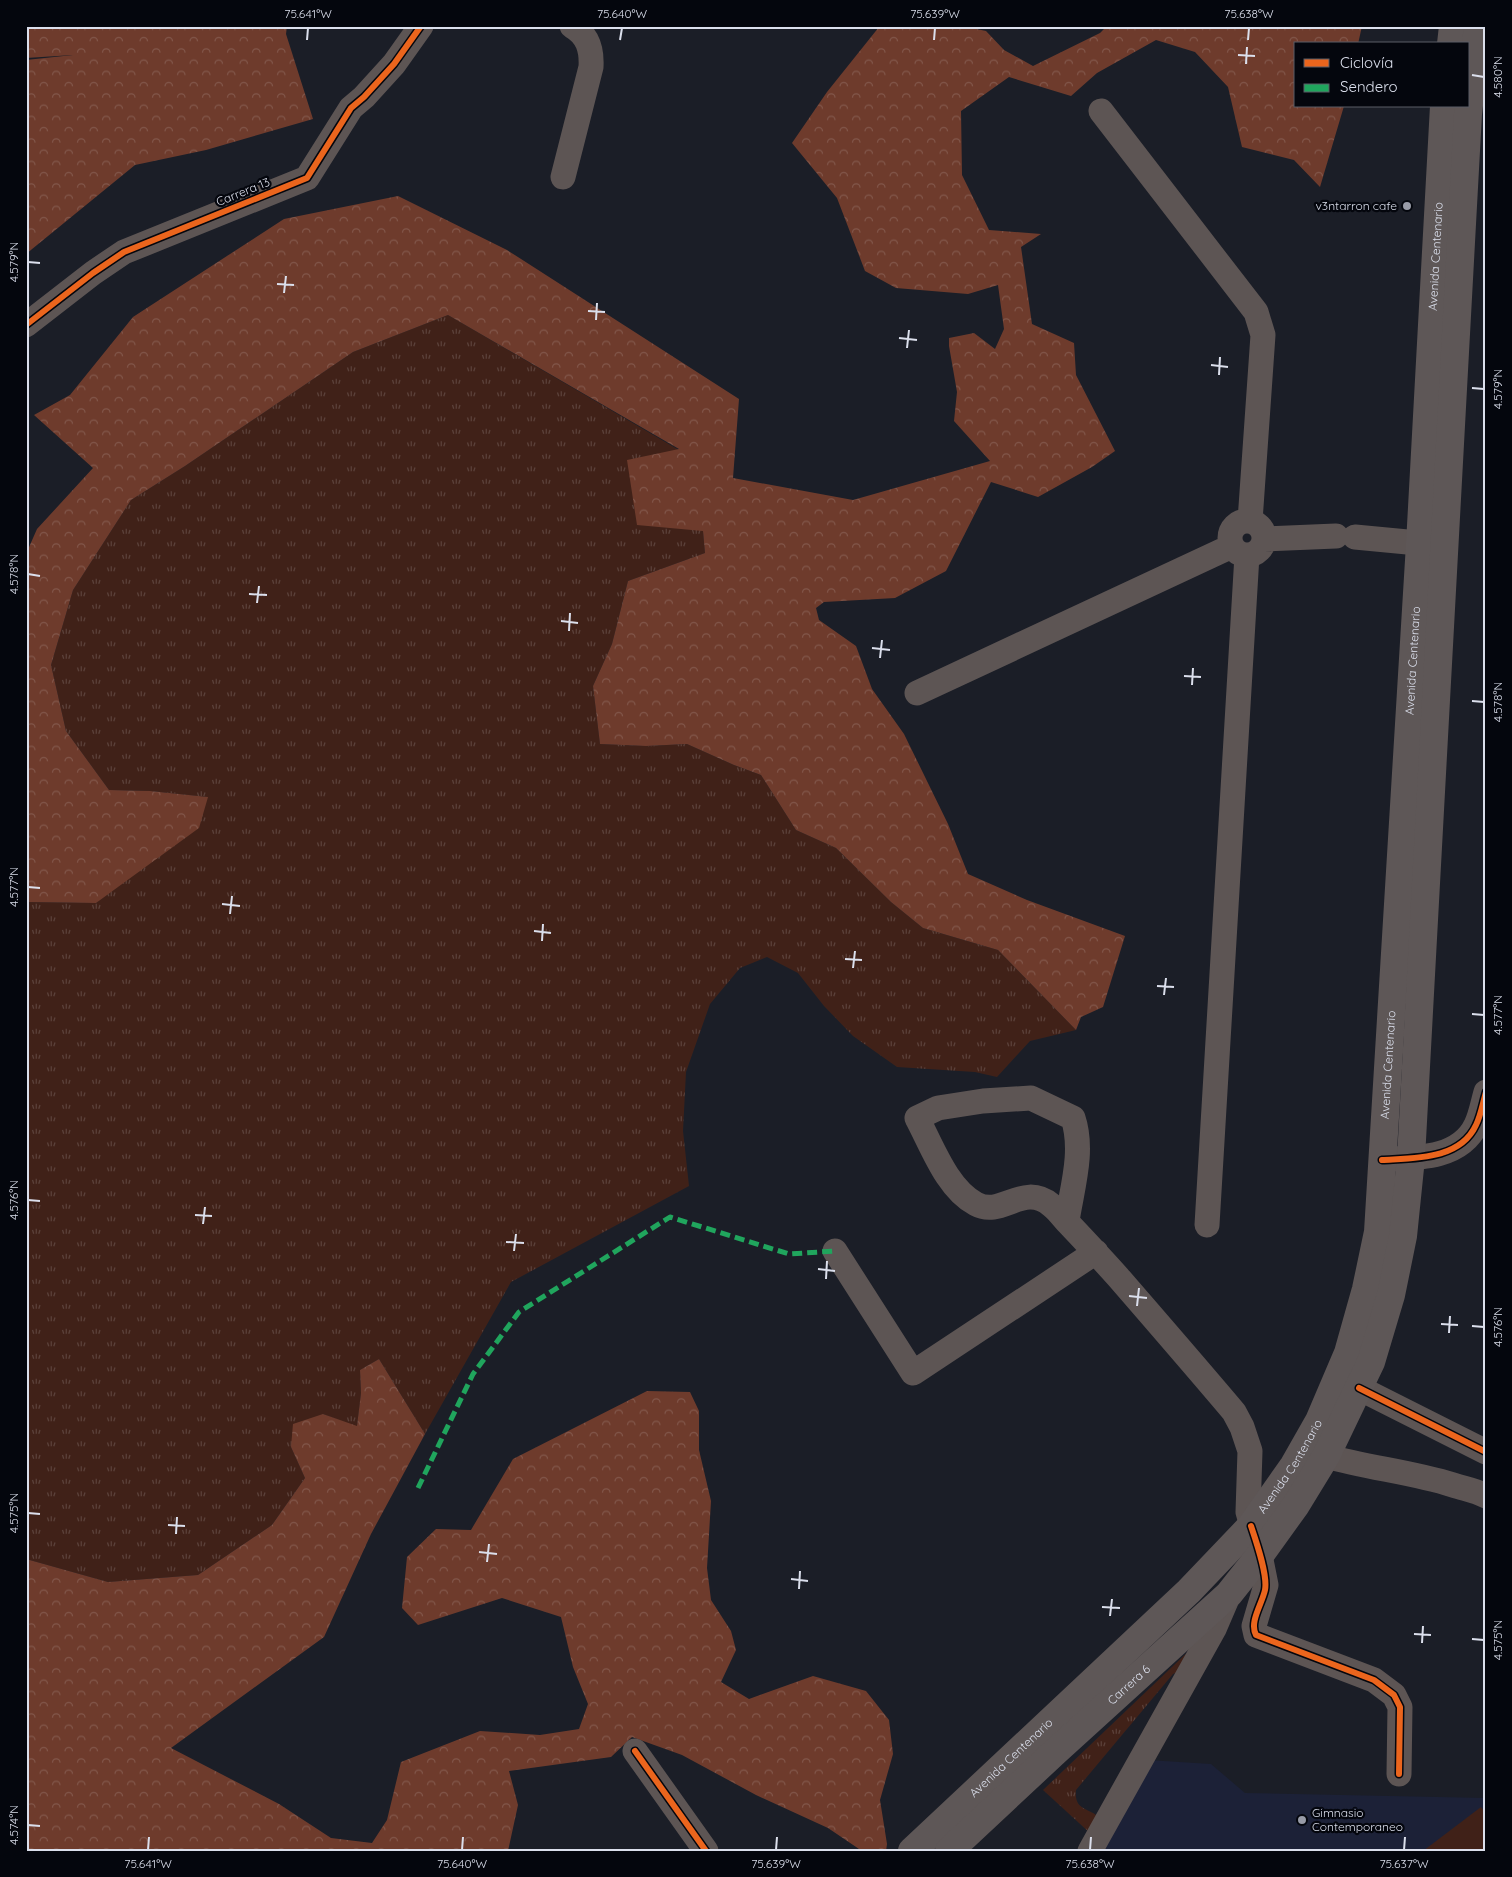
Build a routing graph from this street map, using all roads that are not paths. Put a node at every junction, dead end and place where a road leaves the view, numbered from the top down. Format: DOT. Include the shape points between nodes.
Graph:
graph roads {
  1 [pos="422,26"];
  2 [pos="572,26"];
  3 [pos="1453,26"];
  4 [pos="1478,26"];
  5 [pos="1451,42"];
  6 [pos="1470,96"];
  7 [pos="1444,108"];
  8 [pos="1469,108"];
  9 [pos="1101,111"];
  10 [pos="563,177"];
  11 [pos="26,325"];
  12 [pos="1248,540"];
  13 [pos="1432,545"];
  14 [pos="917,693"];
  15 [pos="1486,1092"];
  16 [pos="1411,1158"];
  17 [pos="1382,1160"];
  18 [pos="1066,1221"];
  19 [pos="1208,1225"];
  20 [pos="834,1252"];
  21 [pos="1096,1252"];
  22 [pos="1358,1388"];
  23 [pos="1486,1452"];
  24 [pos="1326,1456"];
  25 [pos="1486,1496"];
  26 [pos="1251,1526"];
  27 [pos="1260,1556"];
  28 [pos="1230,1594"];
  29 [pos="635,1751"];
  30 [pos="1399,1774"];
  31 [pos="706,1851"];
  32 [pos="912,1851"];
  33 [pos="949,1851"];
  34 [pos="1090,1851"];
  1 -- 11 [label="street, Carrera 13" via="394,64 351,108 307,178 124,252"];
  2 -- 10 [label="street" via="588,42 592,52"];
  3 -- 5 [label="main road"];
  4 -- 6 [label="main road"];
  7 -- 13 [label="main road, Avenida Centenario"];
  8 -- 13 [label="main road"];
  9 -- 12 [label="street" via="1261,322 1263,335"];
  12 -- 13 [label="street" via="1345,537"];
  12 -- 14 [label="street"];
  12 -- 19 [label="street"];
  13 -- 16 [label="main road, Carrera 6"];
  13 -- 17 [label="main road, Avenida Centenario"];
  15 -- 16 [label="street" via="1476,1126 1460,1145 1440,1154"];
  16 -- 17 [label="street"];
  16 -- 22 [label="main road, Carrera 6" via="1403,1236 1391,1295 1371,1362"];
  17 -- 26 [label="main road, Avenida Centenario" via="1378,1232 1348,1353 1319,1421 1294,1465"];
  18 -- 18 [label="street" via="1051,1205 1037,1197 1022,1197 992,1208 978,1205 950,1181 917,1118 938,1108 983,1100 1031,1098 1073,1118 1078,1146"];
  18 -- 21 [label="street"];
  20 -- 21 [label="street" via="913,1373"];
  21 -- 26 [label="street" via="1234,1412 1250,1451 1248,1512"];
  22 -- 23 [label="street"];
  22 -- 24 [label="main road, Carrera 6"];
  24 -- 25 [label="street" via="1351,1464 1433,1478"];
  24 -- 27 [label="main road, Carrera 6"];
  26 -- 27 [label="street"];
  26 -- 32 [label="main road, Avenida Centenario" via="1189,1590"];
  27 -- 28 [label="main road, Carrera 6"];
  27 -- 30 [label="street" via="1266,1589 1254,1626 1256,1635 1374,1680 1394,1695 1400,1707"];
  28 -- 33 [label="main road, Carrera 6"];
  28 -- 34 [label="street" via="1214,1629"];
  29 -- 31 [label="street"];
}
